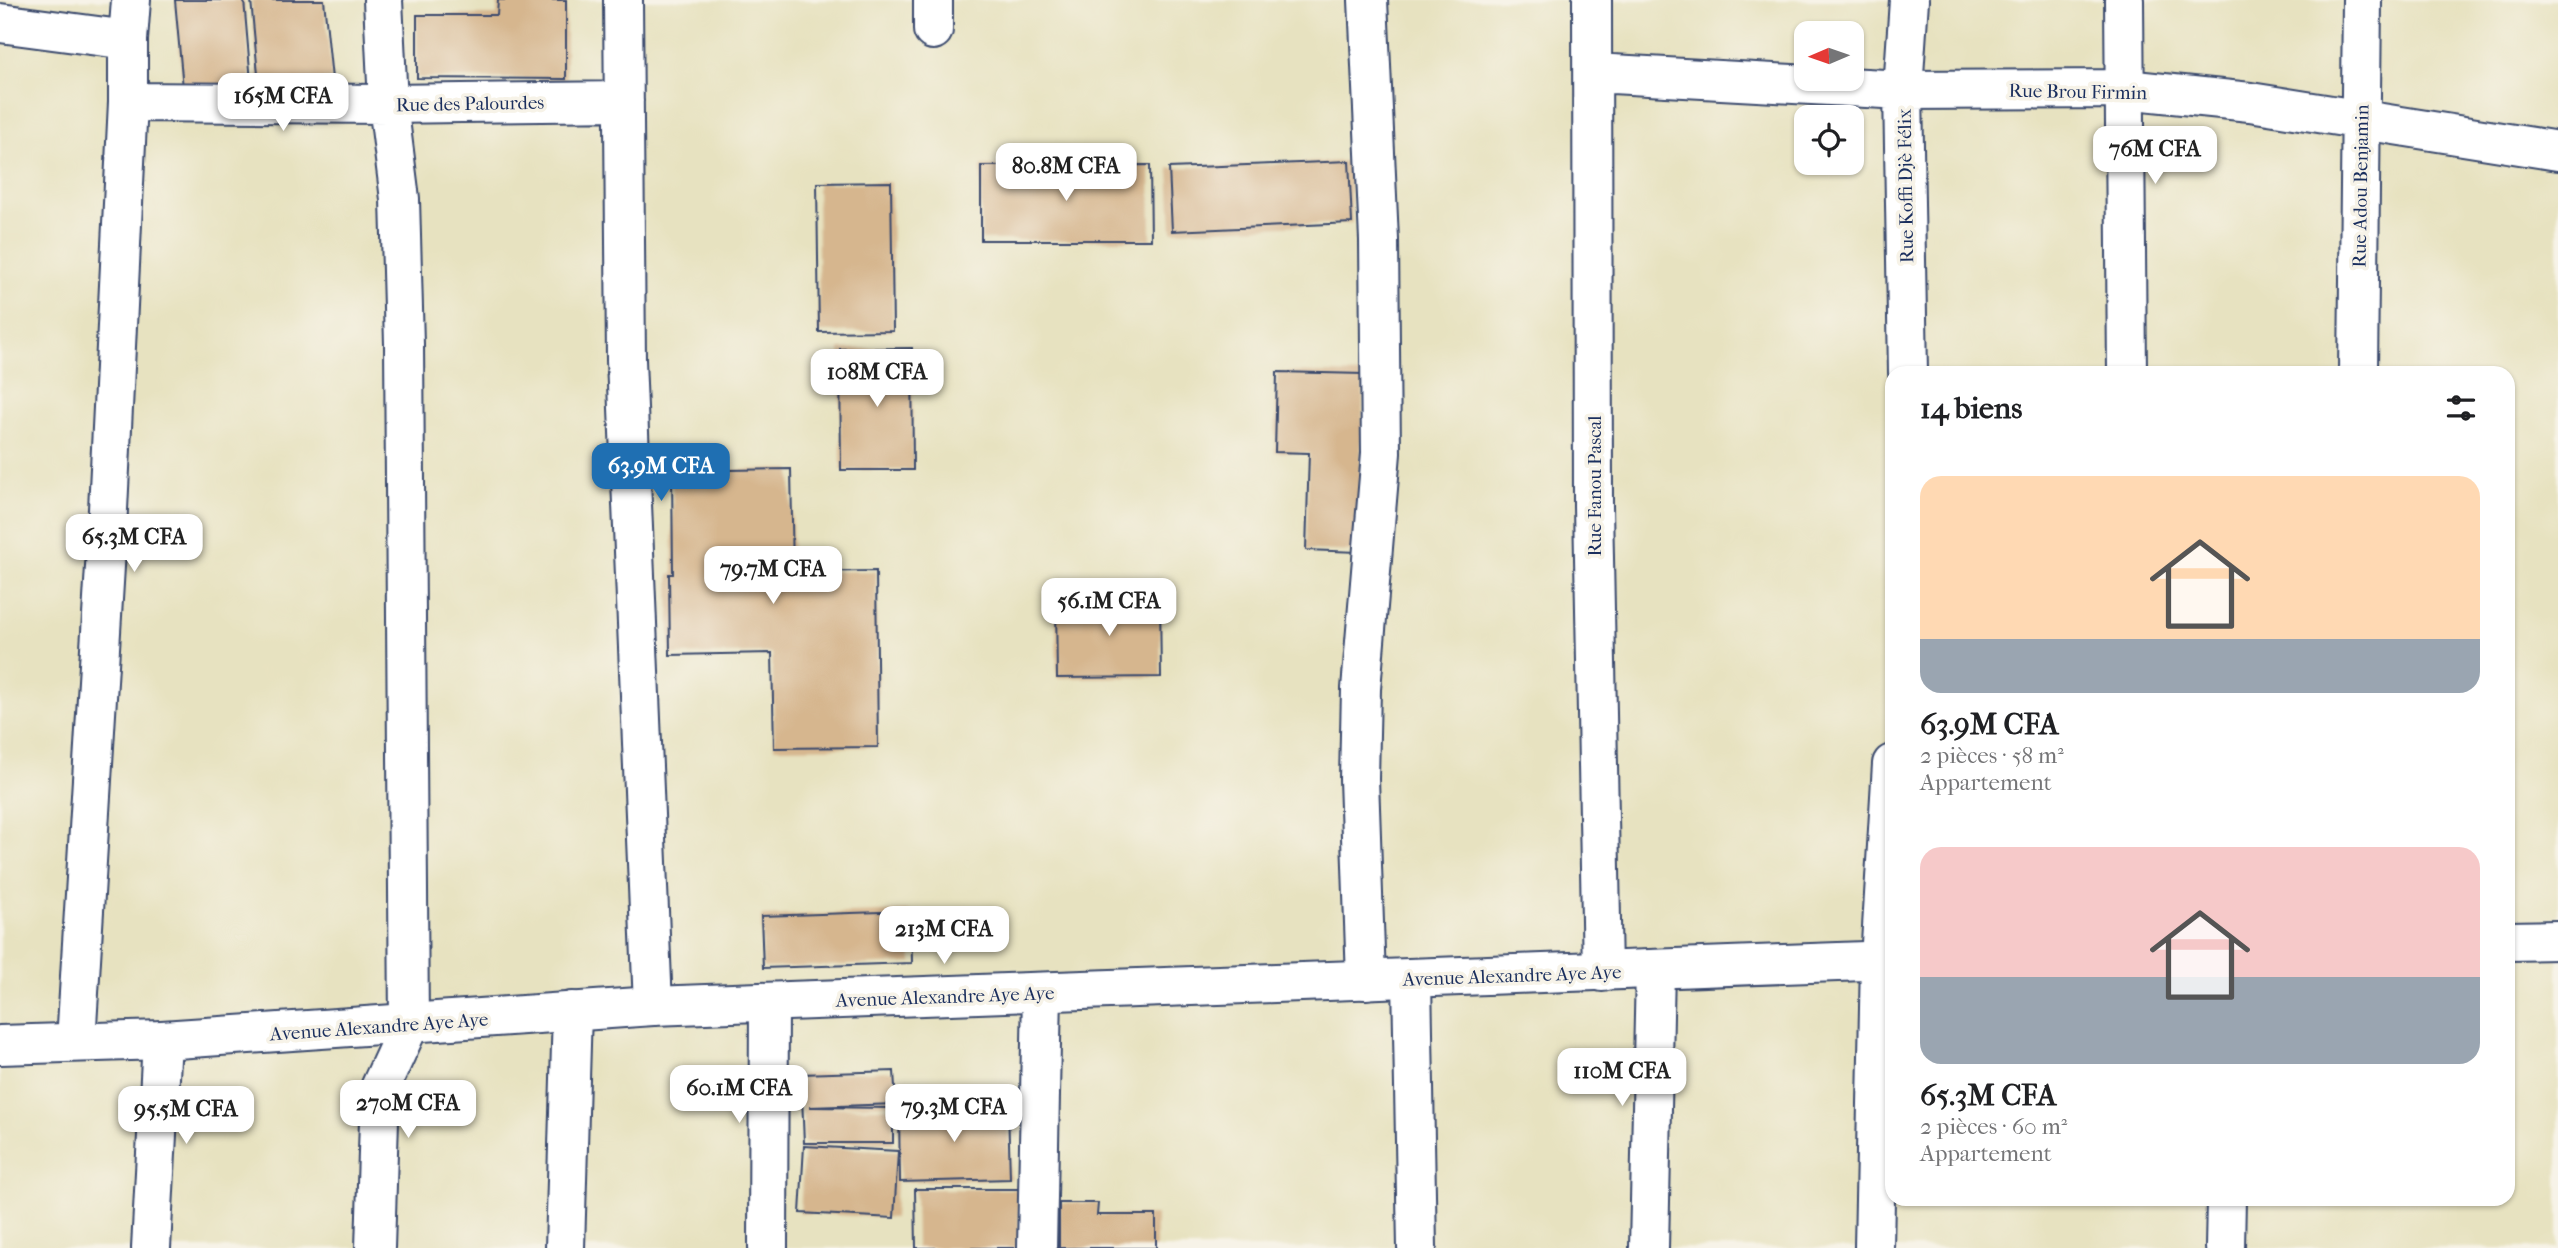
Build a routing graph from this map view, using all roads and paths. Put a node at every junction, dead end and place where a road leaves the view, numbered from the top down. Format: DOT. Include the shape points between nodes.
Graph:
graph roads {
  1 [pos="131,0"];
  2 [pos="383,0"];
  3 [pos="623,0"];
  4 [pos="1368,0"];
  5 [pos="1592,0"];
  6 [pos="1909,0"];
  7 [pos="2124,0"];
  8 [pos="2362,0"];
  9 [pos="0,23"];
  10 [pos="128,40"];
  11 [pos="1594,73"];
  12 [pos="2125,89"];
  13 [pos="1903,90"];
  14 [pos="128,102"];
  15 [pos="624,102"];
  16 [pos="388,104"];
  17 [pos="2362,120"];
  18 [pos="2558,151"];
  19 [pos="1908,366"];
  20 [pos="2127,366"];
  21 [pos="2358,366"];
  22 [pos="2558,940"];
  23 [pos="2515,941"];
  24 [pos="1885,960"];
  25 [pos="1655,969"];
  26 [pos="1602,972"];
  27 [pos="1412,979"];
  28 [pos="1366,980"];
  29 [pos="1885,984"];
  30 [pos="1042,992"];
  31 [pos="769,1002"];
  32 [pos="653,1006"];
  33 [pos="572,1011"];
  34 [pos="409,1025"];
  35 [pos="162,1040"];
  36 [pos="76,1042"];
  37 [pos="0,1045"];
  38 [pos="2226,1206"];
  39 [pos="150,1248"];
  40 [pos="375,1248"];
  41 [pos="565,1248"];
  42 [pos="768,1248"];
  43 [pos="1037,1248"];
  44 [pos="1417,1248"];
  45 [pos="1649,1248"];
  46 [pos="1874,1248"];
  47 [pos="2225,1248"];
  1 -- 10 [label="street"];
  2 -- 16 [label="street"];
  3 -- 15 [label="street"];
  4 -- 28 [label="street" via="1379,240 1381,453 1361,689 1359,779"];
  5 -- 11 [label="street, Rue Fanou Pascal"];
  6 -- 13 [label="street, Rue Koffi Djè Félix"];
  7 -- 12 [label="street"];
  8 -- 17 [label="street, Rue Adou Benjamin"];
  9 -- 10 [label="street"];
  10 -- 14 [label="street"];
  11 -- 13 [label="street, Rue Brou Firmin"];
  11 -- 26 [label="street, Rue Fanou Pascal" via="1593,506"];
  12 -- 13 [label="street, Rue Brou Firmin"];
  12 -- 17 [label="street, Rue Brou Firmin"];
  12 -- 20 [label="street"];
  13 -- 19 [label="street, Rue Koffi Djè Félix"];
  14 -- 16 [label="street, Rue des Palourdes"];
  14 -- 36 [label="street"];
  15 -- 16 [label="street, Rue des Palourdes"];
  15 -- 32 [label="street" via="626,360"];
  16 -- 34 [label="street" via="400,199 404,344"];
  17 -- 18 [label="street, Rue Brou Firmin"];
  17 -- 21 [label="street, Rue Adou Benjamin"];
  22 -- 23 [label="street"];
  24 -- 25 [label="street, Avenue Alexandre Aye Aye"];
  25 -- 26 [label="street, Avenue Alexandre Aye Aye"];
  25 -- 45 [label="street"];
  26 -- 27 [label="street, Avenue Alexandre Aye Aye"];
  27 -- 28 [label="street, Avenue Alexandre Aye Aye"];
  27 -- 44 [label="street"];
  28 -- 30 [label="street, Avenue Alexandre Aye Aye"];
  29 -- 46 [label="street"];
  30 -- 31 [label="street, Avenue Alexandre Aye Aye"];
  30 -- 43 [label="street"];
  31 -- 32 [label="street, Avenue Alexandre Aye Aye"];
  31 -- 42 [label="street"];
  32 -- 33 [label="street, Avenue Alexandre Aye Aye"];
  33 -- 34 [label="street, Avenue Alexandre Aye Aye"];
  33 -- 41 [label="street"];
  34 -- 35 [label="street, Avenue Alexandre Aye Aye"];
  34 -- 40 [label="street" via="380,1088"];
  35 -- 36 [label="street, Avenue Alexandre Aye Aye"];
  35 -- 39 [label="street"];
  36 -- 37 [label="street, Avenue Alexandre Aye Aye"];
  38 -- 47 [label="street"];
}
